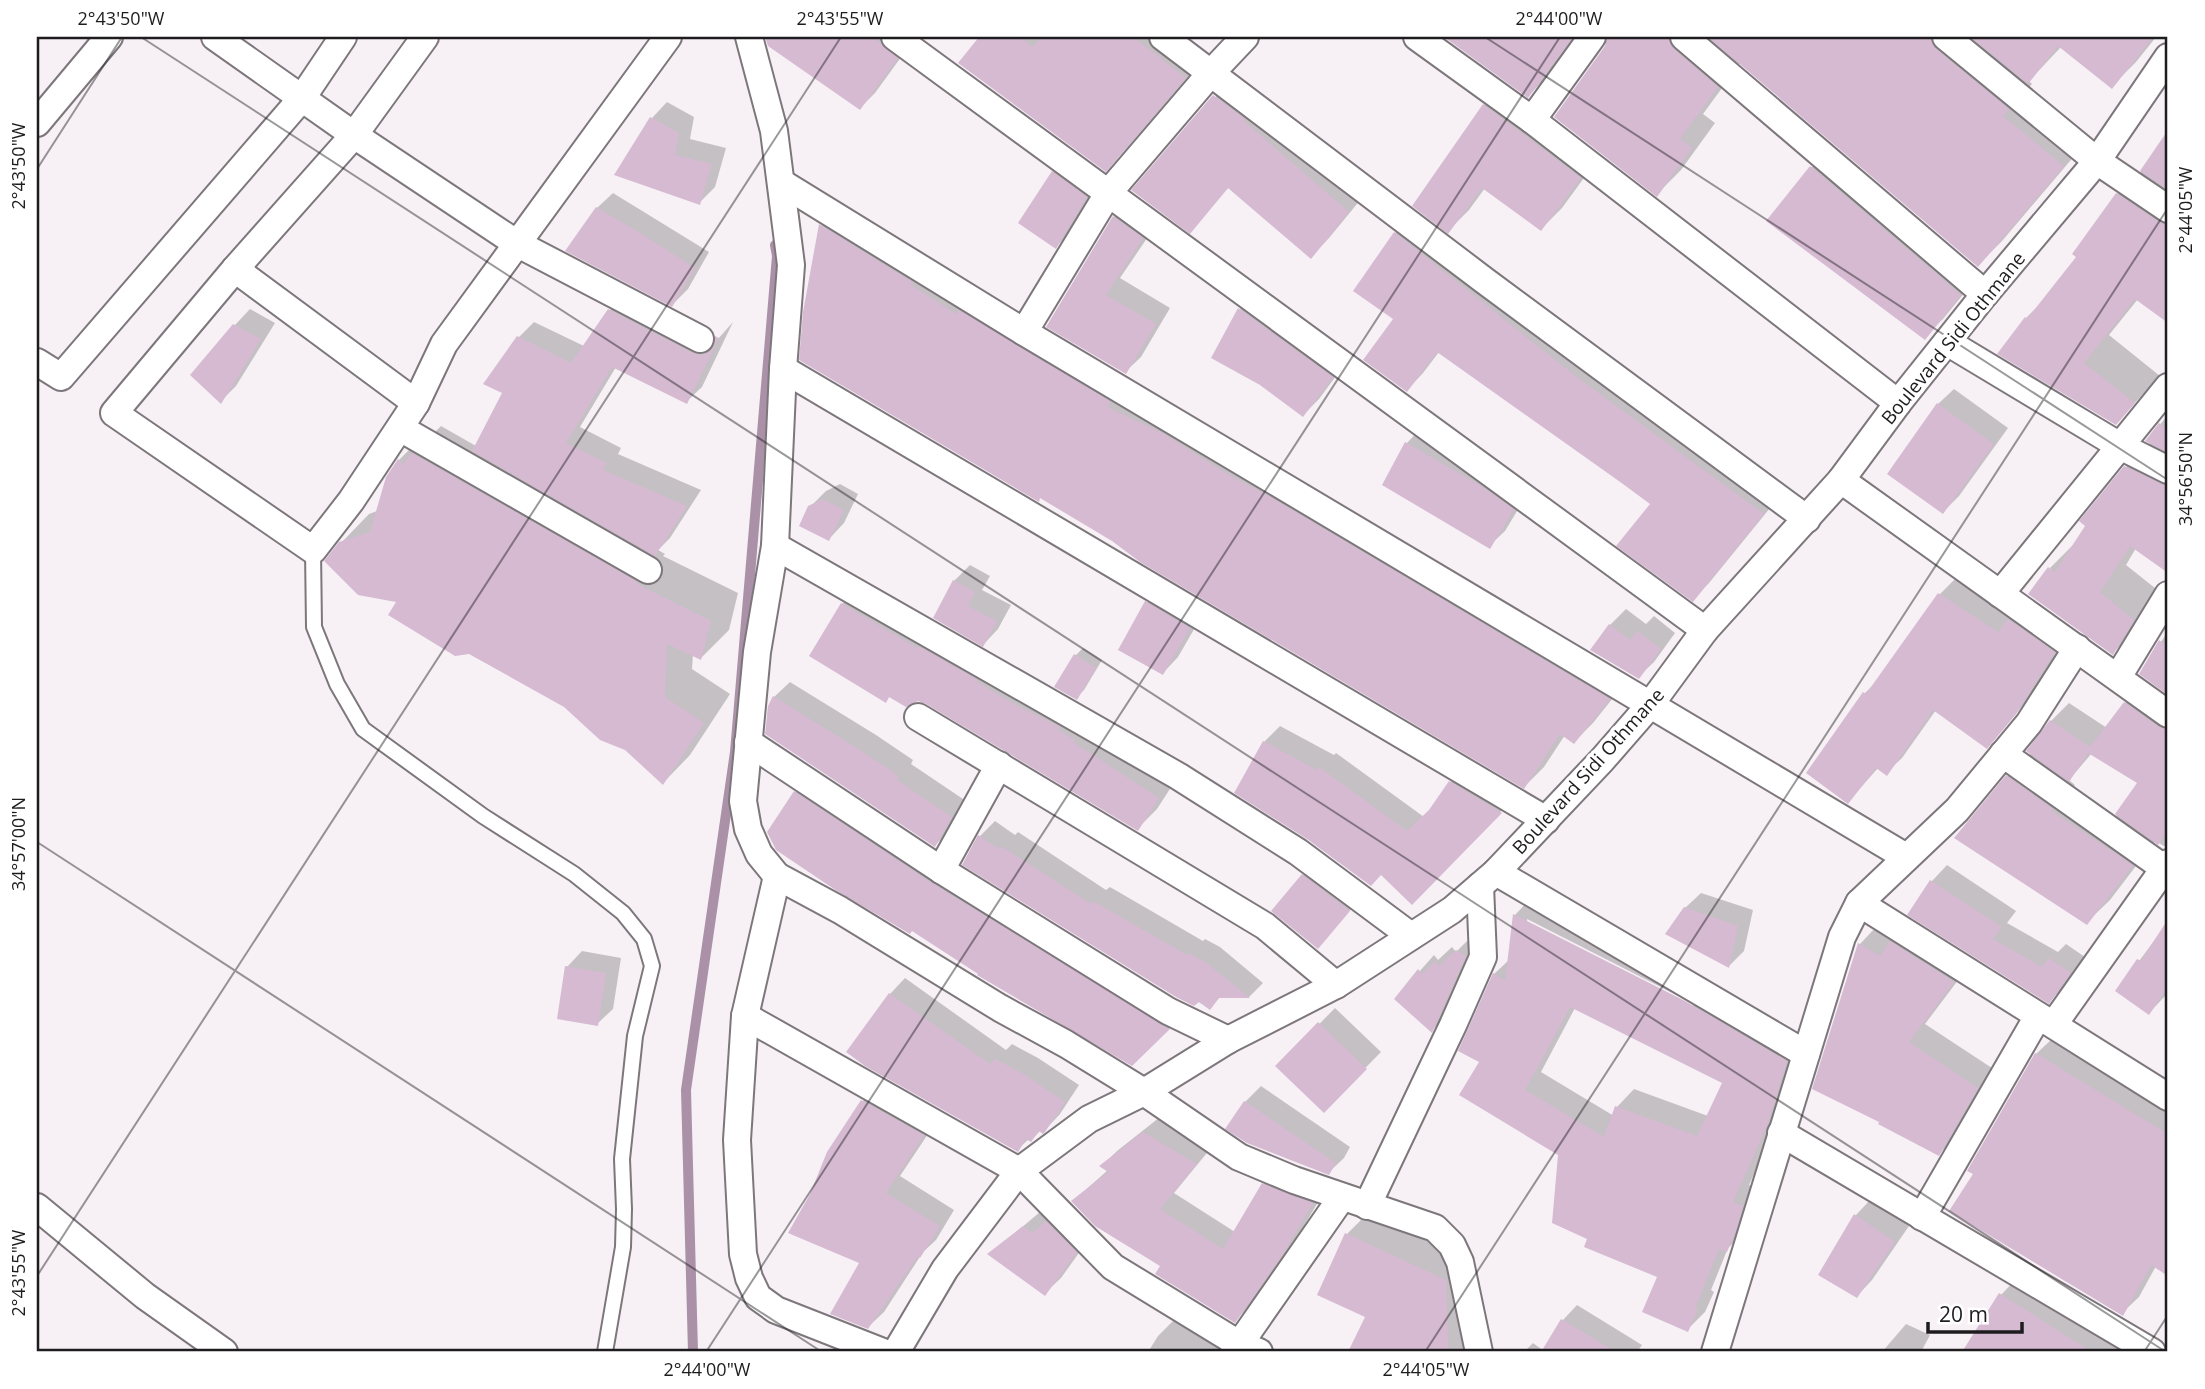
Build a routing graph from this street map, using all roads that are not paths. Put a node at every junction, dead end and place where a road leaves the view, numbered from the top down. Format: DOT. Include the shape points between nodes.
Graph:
graph roads {
  1 [pos="109,37"];
  2 [pos="215,37"];
  3 [pos="343,37"];
  4 [pos="425,37"];
  5 [pos="749,37"];
  6 [pos="895,37"];
  7 [pos="1163,37"];
  8 [pos="1245,37"];
  9 [pos="1417,37"];
  10 [pos="1592,37"];
  11 [pos="1684,37"];
  12 [pos="1946,37"];
  13 [pos="658,41"];
  14 [pos="2168,57"];
  15 [pos="1210,74"];
  16 [pos="302,98"];
  17 [pos="1532,120"];
  18 [pos="37,123"];
  19 [pos="354,135"];
  20 [pos="2097,161"];
  21 [pos="782,183"];
  22 [pos="1109,192"];
  23 [pos="2168,209"];
  24 [pos="516,243"];
  25 [pos="235,269"];
  26 [pos="1985,294"];
  27 [pos="1024,332"];
  28 [pos="699,339"];
  29 [pos="1947,342"];
  30 [pos="37,362"];
  31 [pos="783,369"];
  32 [pos="2168,387"];
  33 [pos="416,403"];
  34 [pos="1898,404"];
  35 [pos="400,428"];
  36 [pos="2120,446"];
  37 [pos="2168,470"];
  38 [pos="1841,480"];
  39 [pos="1807,519"];
  40 [pos="775,547"];
  41 [pos="313,550"];
  42 [pos="648,570"];
  43 [pos="2000,594"];
  44 [pos="2168,595"];
  45 [pos="1705,630"];
  46 [pos="2077,648"];
  47 [pos="2118,677"];
  48 [pos="1650,705"];
  49 [pos="2168,714"];
  50 [pos="918,717"];
  51 [pos="748,741"];
  52 [pos="2003,754"];
  53 [pos="999,765"];
  54 [pos="1546,820"];
  55 [pos="1906,857"];
  56 [pos="2167,868"];
  57 [pos="941,870"];
  58 [pos="776,876"];
  59 [pos="1488,879"];
  60 [pos="1858,903"];
  61 [pos="1411,936"];
  62 [pos="1336,985"];
  63 [pos="745,1016"];
  64 [pos="2046,1020"];
  65 [pos="1228,1040"];
  66 [pos="1806,1054"];
  67 [pos="1144,1092"];
  68 [pos="2168,1097"];
  69 [pos="1781,1133"];
  70 [pos="1019,1171"];
  71 [pos="1342,1197"];
  72 [pos="1367,1206"];
  73 [pos="37,1207"];
  74 [pos="1922,1217"];
  75 [pos="1244,1349"];
  76 [pos="1723,1349"];
  77 [pos="223,1352"];
  78 [pos="605,1352"];
  79 [pos="883,1352"];
  80 [pos="895,1352"];
  81 [pos="1479,1352"];
  82 [pos="2152,1352"];
  1 -- 18 [label="street"];
  2 -- 16 [label="street"];
  3 -- 16 [label="street"];
  4 -- 19 [label="street"];
  5 -- 21 [label="street" via="774,131"];
  6 -- 22 [label="street"];
  7 -- 15 [label="street"];
  8 -- 15 [label="street"];
  9 -- 17 [label="street"];
  10 -- 17 [label="street"];
  11 -- 26 [label="street"];
  12 -- 20 [label="street"];
  13 -- 24 [label="street"];
  14 -- 20 [label="street, Boulevard Sidi Othmane"];
  15 -- 22 [label="street"];
  15 -- 39 [label="street"];
  16 -- 19 [label="street"];
  16 -- 30 [label="street" via="61,377"];
  17 -- 34 [label="street"];
  19 -- 24 [label="street"];
  19 -- 25 [label="street"];
  20 -- 23 [label="street"];
  20 -- 26 [label="street, Boulevard Sidi Othmane"];
  21 -- 27 [label="street"];
  21 -- 31 [label="street" via="791,265"];
  22 -- 27 [label="street"];
  22 -- 45 [label="street"];
  24 -- 28 [label="street"];
  24 -- 33 [label="street" via="444,344"];
  25 -- 33 [label="street"];
  25 -- 41 [label="street" via="114,413"];
  26 -- 29 [label="street, Boulevard Sidi Othmane"];
  27 -- 48 [label="street"];
  29 -- 34 [label="street, Boulevard Sidi Othmane"];
  29 -- 36 [label="street"];
  31 -- 40 [label="street"];
  31 -- 54 [label="street"];
  32 -- 36 [label="street"];
  33 -- 35 [label="street"];
  34 -- 38 [label="street, Boulevard Sidi Othmane"];
  35 -- 41 [label="street"];
  35 -- 42 [label="street"];
  36 -- 37 [label="street"];
  36 -- 43 [label="street"];
  38 -- 39 [label="street, Boulevard Sidi Othmane"];
  38 -- 43 [label="street"];
  39 -- 45 [label="street, Boulevard Sidi Othmane"];
  40 -- 51 [label="street"];
  40 -- 61 [label="street" via="1178,776 1298,852"];
  41 -- 78 [label="lane" via="314,627 337,684 363,729 483,816 574,874 622,913 644,939 652,966 635,1036 622,1159 623,1247"];
  43 -- 46 [label="street"];
  44 -- 47 [label="street"];
  45 -- 48 [label="street, Boulevard Sidi Othmane"];
  46 -- 47 [label="street"];
  46 -- 52 [label="street" via="2029,723"];
  47 -- 49 [label="street"];
  48 -- 54 [label="street, Boulevard Sidi Othmane"];
  48 -- 55 [label="street"];
  50 -- 53 [label="street"];
  51 -- 57 [label="street"];
  51 -- 58 [label="street" via="743,801 748,829"];
  52 -- 55 [label="street" via="1957,810"];
  52 -- 56 [label="street"];
  53 -- 57 [label="street"];
  53 -- 62 [label="street" via="1265,926"];
  54 -- 59 [label="street, Boulevard Sidi Othmane"];
  55 -- 60 [label="street"];
  56 -- 64 [label="street"];
  57 -- 65 [label="street" via="1168,1012"];
  58 -- 63 [label="street"];
  58 -- 67 [label="street"];
  59 -- 61 [label="street, Boulevard Sidi Othmane"];
  59 -- 66 [label="street"];
  59 -- 72 [label="street" via="1483,957"];
  60 -- 64 [label="street"];
  60 -- 66 [label="street" via="1842,937"];
  61 -- 62 [label="street, Boulevard Sidi Othmane"];
  62 -- 65 [label="street, Boulevard Sidi Othmane"];
  63 -- 70 [label="street"];
  63 -- 79 [label="street" via="737,1140 748,1278 758,1297 776,1310"];
  64 -- 68 [label="street"];
  64 -- 74 [label="street"];
  65 -- 67 [label="street, Boulevard Sidi Othmane"];
  66 -- 69 [label="street"];
  67 -- 70 [label="street, Boulevard Sidi Othmane" via="1089,1119"];
  67 -- 71 [label="street" via="1239,1157"];
  69 -- 74 [label="street"];
  69 -- 76 [label="street"];
  70 -- 75 [label="street" via="1113,1268"];
  70 -- 80 [label="street, Boulevard Sidi Othmane" via="945,1269"];
  71 -- 72 [label="street"];
  71 -- 75 [label="street"];
  72 -- 81 [label="street" via="1435,1228 1452,1245 1460,1262"];
  73 -- 77 [label="street" via="145,1296"];
  74 -- 82 [label="street"];
}
